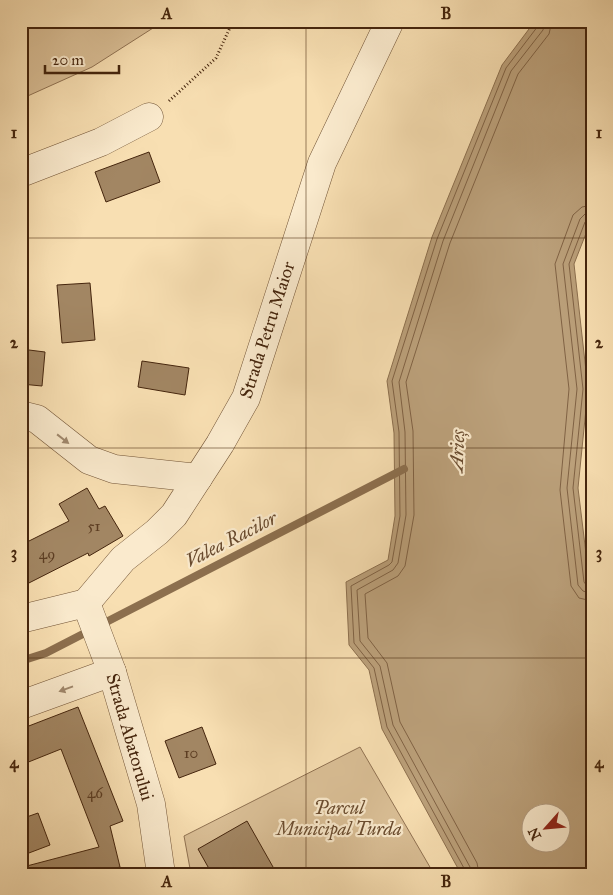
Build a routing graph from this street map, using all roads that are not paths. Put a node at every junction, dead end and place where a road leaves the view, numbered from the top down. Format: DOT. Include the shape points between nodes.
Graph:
graph roads {
  1 [pos="390,21"];
  2 [pos="149,117"];
  3 [pos="21,173"];
  4 [pos="21,415"];
  5 [pos="198,478"];
  6 [pos="86,603"];
  7 [pos="21,619"];
  8 [pos="112,672"];
  9 [pos="21,705"];
  10 [pos="161,874"];
  1 -- 5 [label="street, Strada Petru Maior" via="322,163 246,398"];
  2 -- 3 [label="street" via="101,142"];
  4 -- 5 [label="street, one-way" via="37,420 89,460 114,469"];
  5 -- 6 [label="street, Strada Petru Maior" via="174,514 123,559"];
  6 -- 7 [label="street"];
  6 -- 8 [label="street, Strada Abatorului"];
  8 -- 9 [label="street, one-way"];
  8 -- 10 [label="street, Strada Abatorului" via="151,804"];
}
